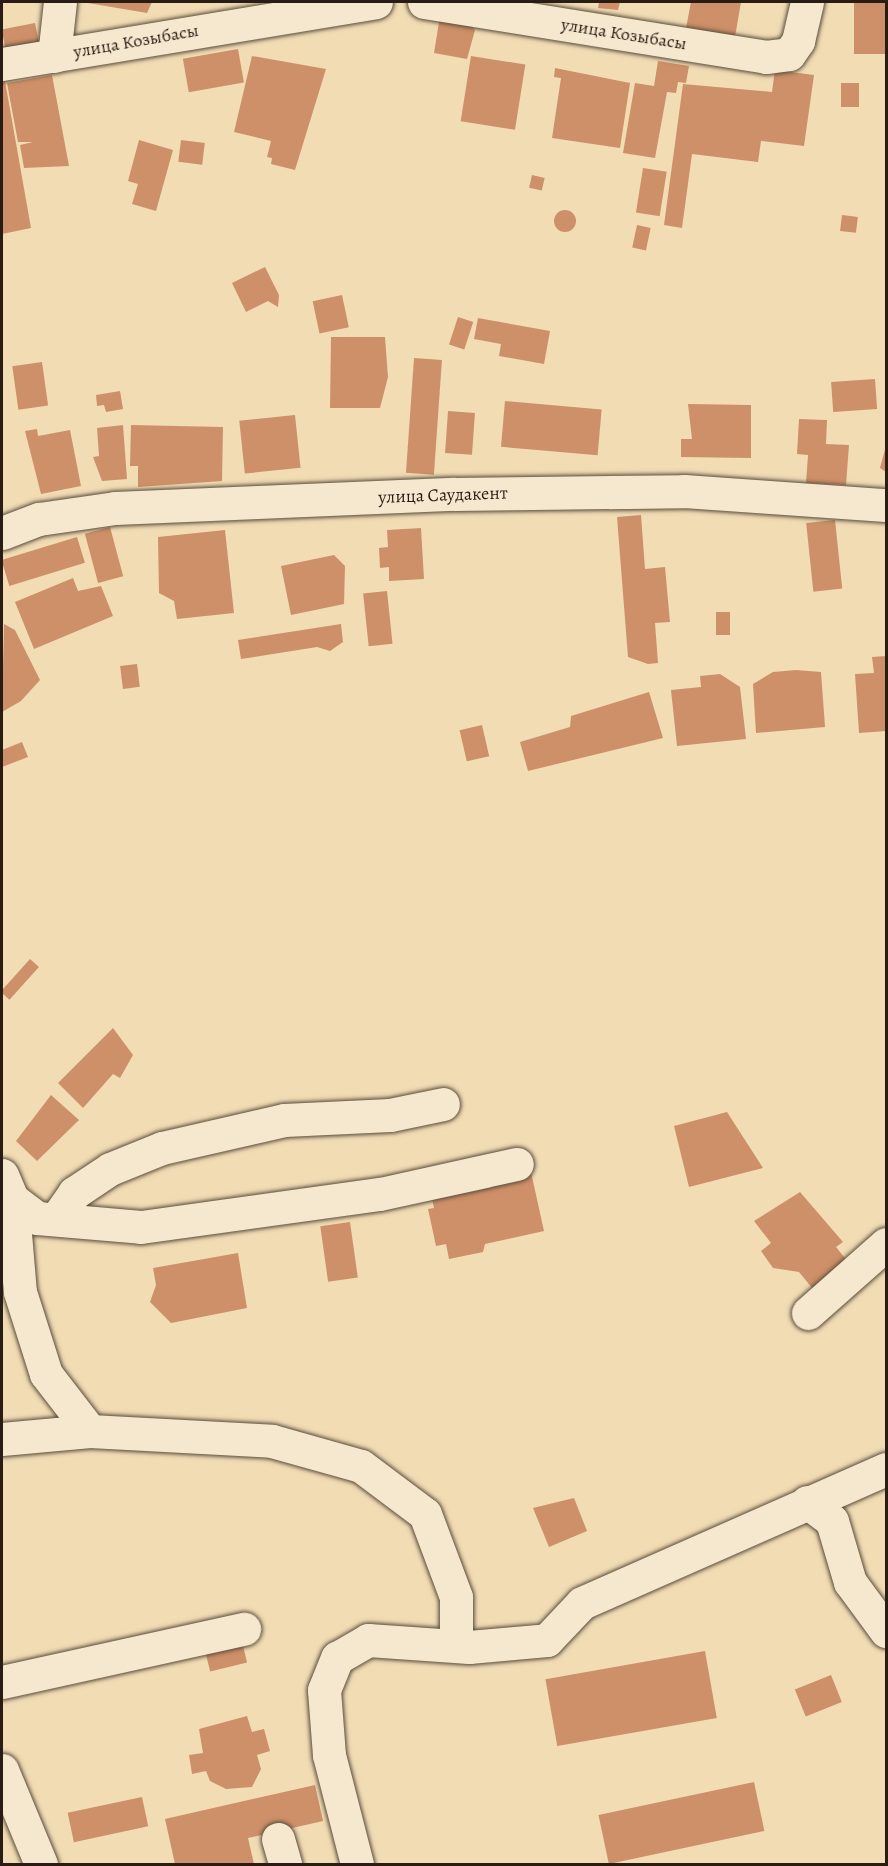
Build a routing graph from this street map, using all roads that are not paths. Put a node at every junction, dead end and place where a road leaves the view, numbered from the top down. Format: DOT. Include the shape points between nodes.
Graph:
graph roads {
  1 [pos="60,2"];
  2 [pos="376,2"];
  3 [pos="424,2"];
  4 [pos="806,12"];
  5 [pos="54,56"];
  6 [pos="2,64"];
  7 [pos="886,505"];
  8 [pos="2,533"];
  9 [pos="443,1104"];
  10 [pos="517,1164"];
  11 [pos="7,1187"];
  12 [pos="56,1219"];
  13 [pos="886,1244"];
  14 [pos="808,1313"];
  15 [pos="90,1431"];
  16 [pos="2,1438"];
  17 [pos="886,1469"];
  18 [pos="807,1502"];
  19 [pos="244,1629"];
  20 [pos="886,1631"];
  21 [pos="456,1645"];
  22 [pos="2,1682"];
  23 [pos="2,1770"];
  24 [pos="41,1864"];
  25 [pos="357,1864"];
  1 -- 5 [label="street"];
  2 -- 5 [label="street, улица Козыбасы"];
  3 -- 4 [label="street, улица Козыбасы" via="766,57 789,54"];
  5 -- 6 [label="street, улица Козыбасы"];
  7 -- 8 [label="street, улица Саудакент" via="684,491 454,494 115,508 39,519"];
  9 -- 12 [label="street" via="390,1114 284,1120 162,1148 110,1169 74,1192"];
  10 -- 12 [label="street" via="245,1215 141,1227"];
  11 -- 12 [label="street" via="37,1218"];
  11 -- 15 [label="street" via="20,1292 43,1364"];
  13 -- 14 [label="street"];
  15 -- 16 [label="street"];
  15 -- 21 [label="street" via="272,1442 361,1466 425,1514 456,1597"];
  17 -- 18 [label="street"];
  18 -- 20 [label="street" via="832,1521 850,1582"];
  18 -- 21 [label="street" via="582,1603 547,1640 510,1647"];
  19 -- 22 [label="street"];
  21 -- 25 [label="street" via="368,1640 337,1658 324,1690 330,1755"];
  23 -- 24 [label="street"];
}
